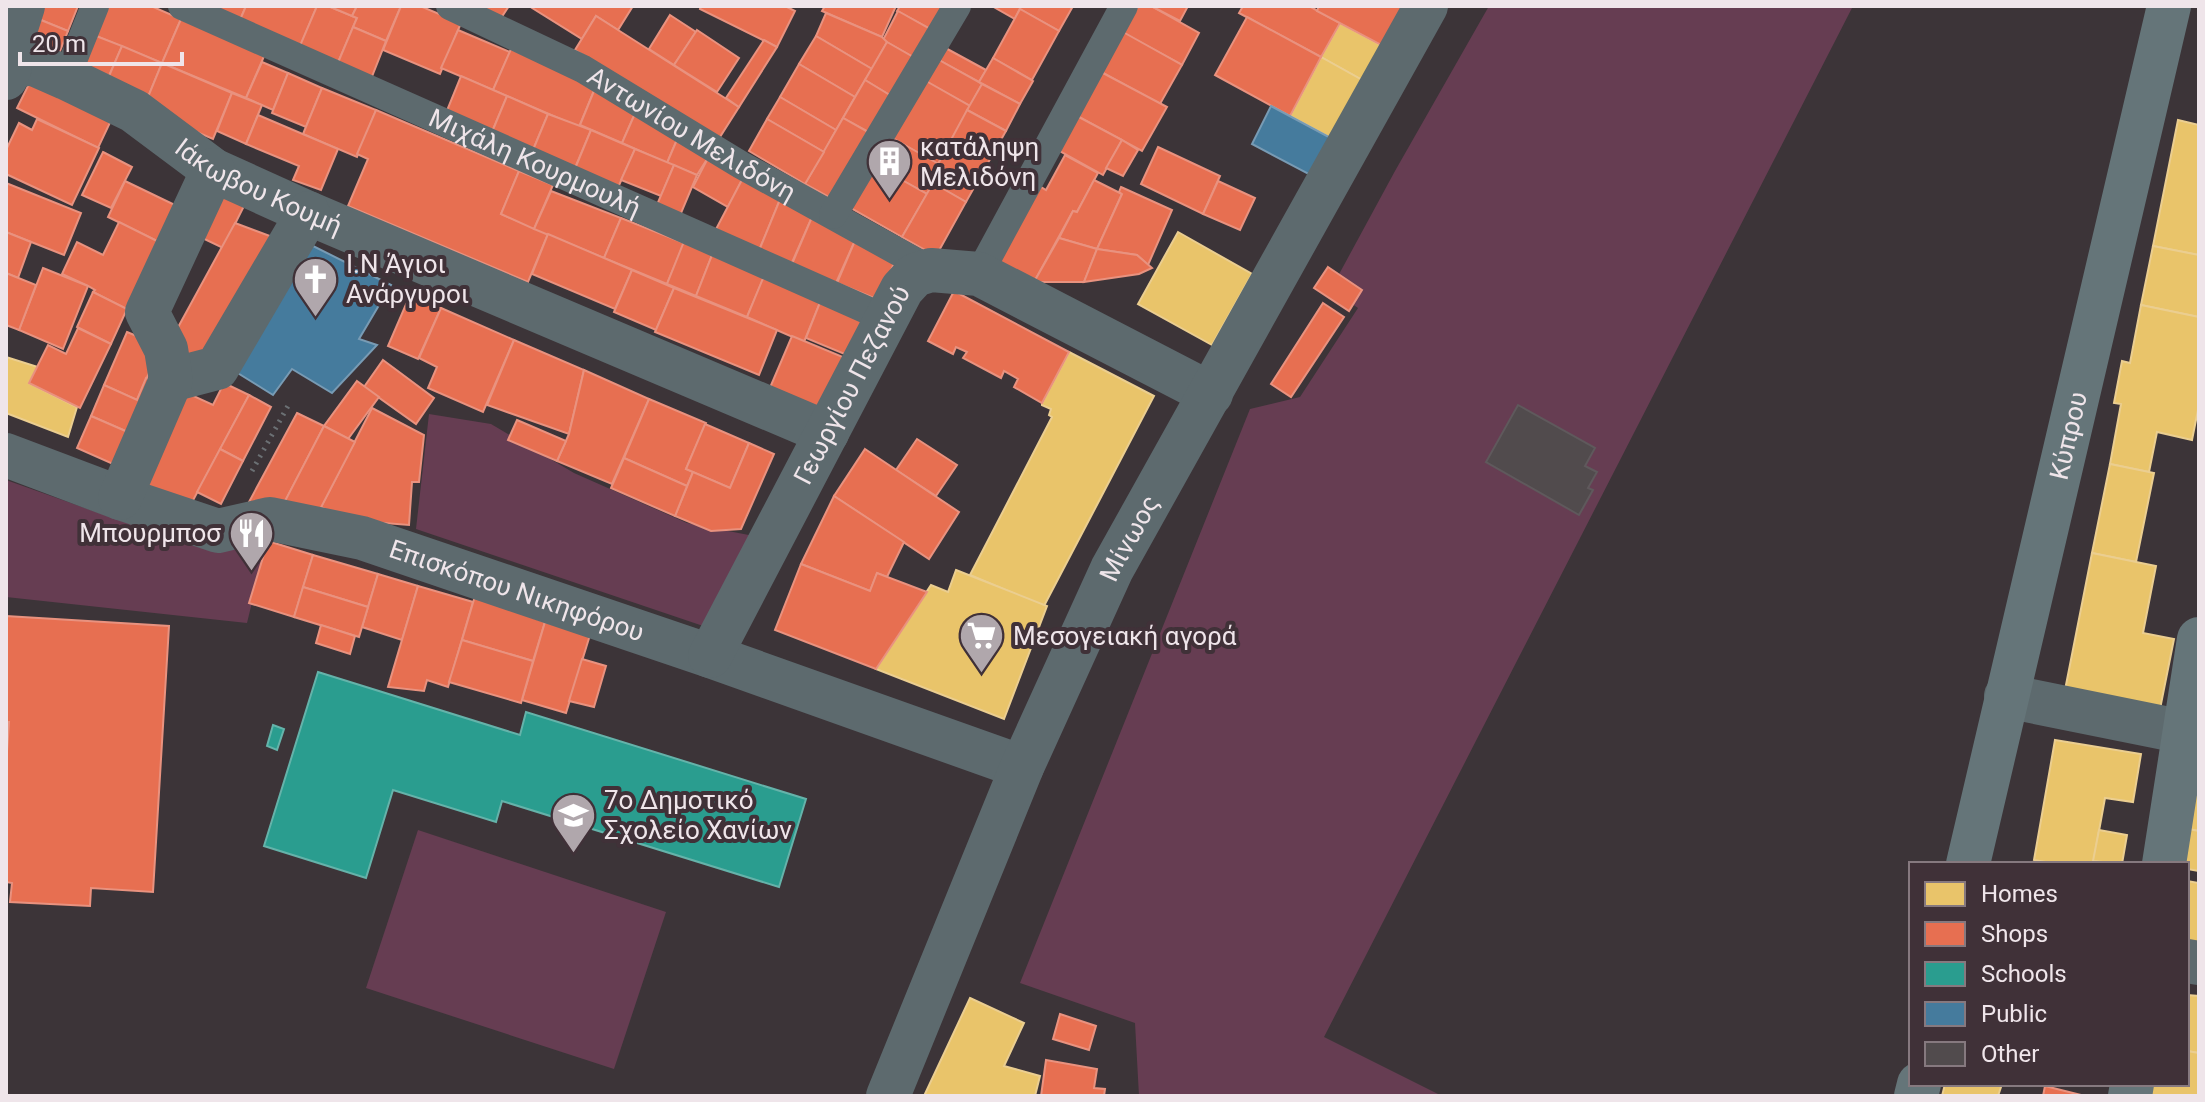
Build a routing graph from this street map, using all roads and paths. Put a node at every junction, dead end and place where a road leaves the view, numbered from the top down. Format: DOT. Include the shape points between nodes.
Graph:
graph roads {
  1 [pos="95,6"];
  2 [pos="182,6"];
  3 [pos="450,6"];
  4 [pos="957,6"];
  5 [pos="1124,6"];
  6 [pos="1426,6"];
  7 [pos="20,14"];
  8 [pos="2176,33"];
  9 [pos="8,72"];
  10 [pos="66,78"];
  11 [pos="213,170"];
  12 [pos="308,213"];
  13 [pos="833,215"];
  14 [pos="931,270"];
  15 [pos="979,274"];
  16 [pos="887,319"];
  17 [pos="171,380"];
  18 [pos="1211,394"];
  19 [pos="827,433"];
  20 [pos="6,455"];
  21 [pos="120,498"];
  22 [pos="2199,639"];
  23 [pos="710,656"];
  24 [pos="2006,696"];
  25 [pos="2191,734"];
  26 [pos="1022,767"];
  27 [pos="1968,862"];
  28 [pos="2164,862"];
  29 [pos="888,1096"];
  1 -- 10 [label="lane"];
  2 -- 16 [label="lane, Μιχάλη Κουρμουλή"];
  3 -- 13 [label="lane, Αντωνίου Μελιδόνη" via="583,69"];
  4 -- 13 [label="lane"];
  5 -- 15 [label="lane"];
  6 -- 18 [label="street, Μίνωος"];
  7 -- 9 [label="street"];
  8 -- 24 [label="street, Κύπρου"];
  9 -- 10 [label="street, Ιάκωβου Κουμή" via="32,63"];
  10 -- 11 [label="street, Ιάκωβου Κουμή" via="134,111"];
  11 -- 12 [label="street, Ιάκωβου Κουμή"];
  11 -- 17 [label="street" via="147,312 166,349"];
  12 -- 17 [label="street" via="217,368"];
  12 -- 19 [label="street, Ιάκωβου Κουμή"];
  13 -- 14 [label="lane, Αντωνίου Μελιδόνη"];
  14 -- 15 [label="street, Γεωργίου Πεζανού"];
  14 -- 16 [label="street, Γεωργίου Πεζανού" via="915,275 902,289"];
  15 -- 18 [label="street"];
  16 -- 19 [label="street, Γεωργίου Πεζανού"];
  17 -- 21 [label="street"];
  18 -- 26 [label="street, Μίνωος" via="1112,569"];
  19 -- 23 [label="street, Γεωργίου Πεζανού"];
  20 -- 21 [label="street, Επισκόπου Νικηφόρου"];
  21 -- 23 [label="street, Επισκόπου Νικηφόρου" via="218,531 270,519 362,538"];
  22 -- 25 [label="street"];
  23 -- 26 [label="street, Επισκόπου Νικηφόρου"];
  24 -- 25 [label="street"];
  24 -- 27 [label="street, Κύπρου"];
  25 -- 28 [label="street"];
  26 -- 29 [label="street, Μίνωος"];
}
